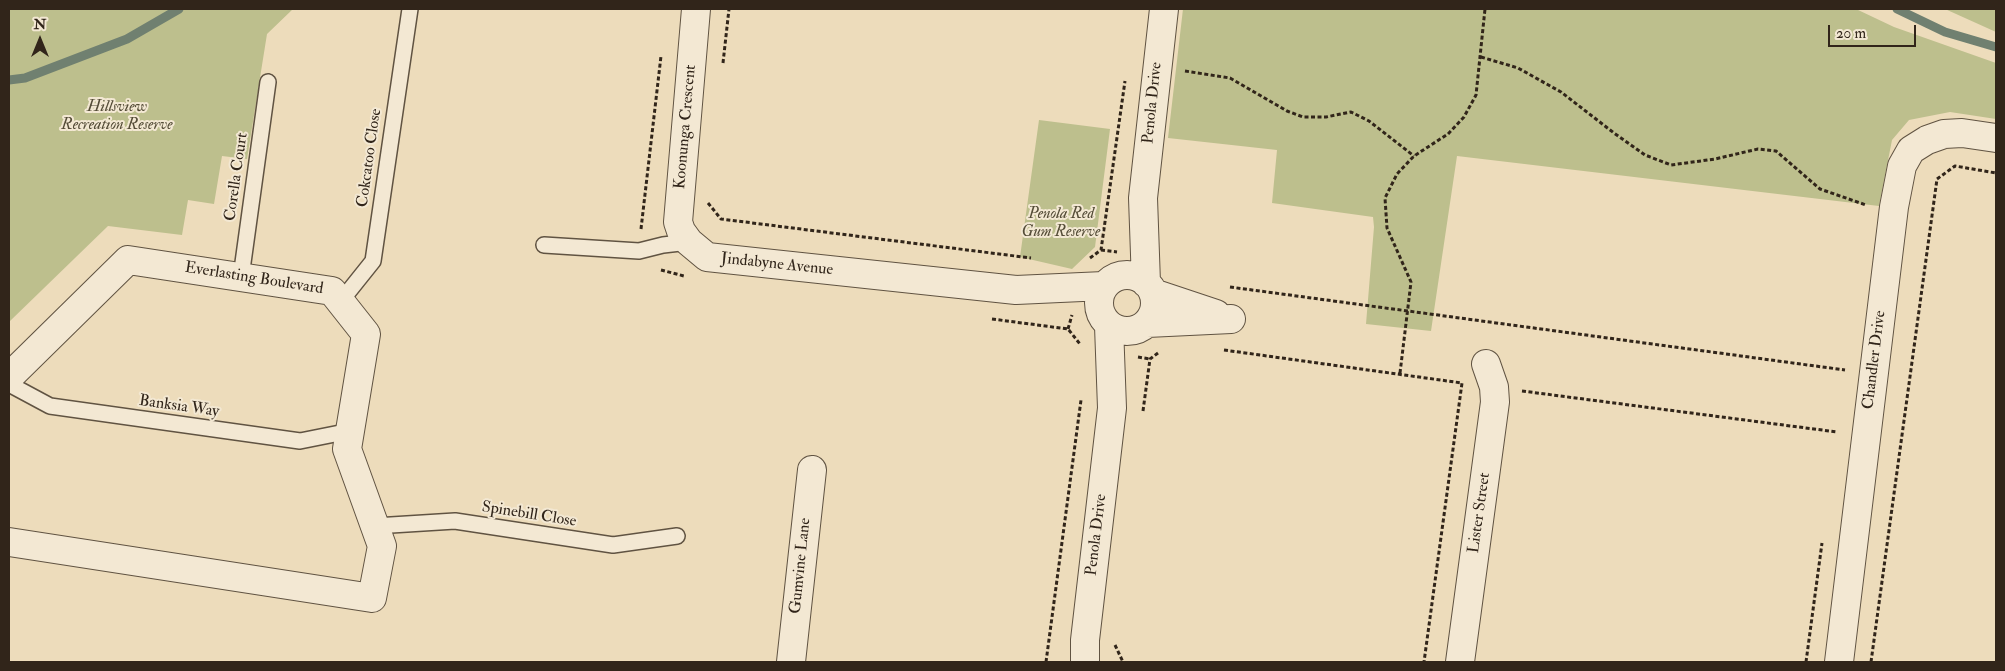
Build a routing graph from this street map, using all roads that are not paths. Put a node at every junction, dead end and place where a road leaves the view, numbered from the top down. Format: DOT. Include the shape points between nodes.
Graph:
graph roads {
  1 [pos="410,9"];
  2 [pos="696,9"];
  3 [pos="1164,9"];
  4 [pos="268,82"];
  5 [pos="1996,138"];
  6 [pos="1143,198"];
  7 [pos="689,242"];
  8 [pos="544,245"];
  9 [pos="241,277"];
  10 [pos="1111,282"];
  11 [pos="1150,288"];
  12 [pos="1016,290"];
  13 [pos="340,301"];
  14 [pos="1105,320"];
  15 [pos="1142,327"];
  16 [pos="9,376"];
  17 [pos="1490,376"];
  18 [pos="9,384"];
  19 [pos="1112,408"];
  20 [pos="350,431"];
  21 [pos="812,470"];
  22 [pos="375,526"];
  23 [pos="677,536"];
  24 [pos="9,542"];
  25 [pos="791,662"];
  26 [pos="1085,662"];
  27 [pos="1460,662"];
  28 [pos="1839,662"];
  1 -- 13 [label="lane, Cokcatoo Close" via="373,261"];
  2 -- 7 [label="street, Koonunga Crescent" via="678,222"];
  3 -- 6 [label="street, Penola Drive"];
  4 -- 9 [label="lane, Corella Court"];
  5 -- 28 [label="street, Chandler Drive" via="1944,134 1911,150 1902,166 1894,207"];
  6 -- 10 [label="street, Penola Drive"];
  6 -- 11 [label="street, Penola Drive"];
  7 -- 8 [label="lane" via="639,251"];
  7 -- 12 [label="street, Jindabyne Avenue" via="707,257"];
  9 -- 13 [label="street, Everlasting Boulevard" via="332,290"];
  9 -- 16 [label="street, Everlasting Boulevard" via="128,260"];
  10 -- 11 [label="street" via="1133,276"];
  10 -- 12 [label="street, Jindabyne Avenue"];
  10 -- 14 [label="street" via="1099,299"];
  11 -- 15 [label="street" via="1155,309"];
  11 -- 15 [label="street" via="1231,319"];
  12 -- 14 [label="street, Jindabyne Avenue"];
  13 -- 20 [label="street, Everlasting Boulevard" via="366,334"];
  14 -- 15 [label="street" via="1122,331"];
  14 -- 19 [label="street, Penola Drive"];
  15 -- 19 [label="street, Penola Drive"];
  17 -- 27 [label="street, Lister Street" via="1495,402"];
  18 -- 20 [label="lane, Banksia Way" via="59,408 300,441"];
  19 -- 26 [label="street, Penola Drive"];
  20 -- 22 [label="street, Everlasting Boulevard" via="348,449"];
  21 -- 25 [label="street, Gumvine Lane"];
  22 -- 23 [label="lane, Spinebill Close" via="456,521 613,545"];
  22 -- 24 [label="street, Everlasting Boulevard" via="382,546 372,598"];
}
